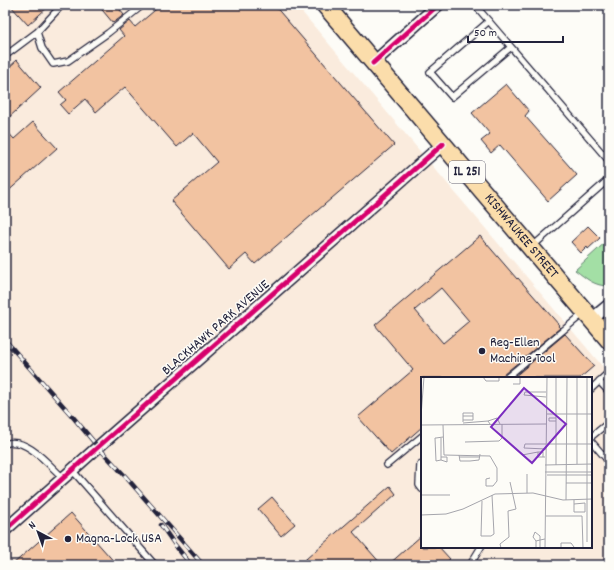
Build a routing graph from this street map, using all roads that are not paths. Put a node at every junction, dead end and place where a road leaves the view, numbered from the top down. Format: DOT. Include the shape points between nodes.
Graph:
graph roads {
  1 [pos="62,5"];
  2 [pos="143,5"];
  3 [pos="325,5"];
  4 [pos="438,5"];
  5 [pos="475,5"];
  6 [pos="488,21"];
  7 [pos="37,32"];
  8 [pos="511,47"];
  9 [pos="5,56"];
  10 [pos="373,63"];
  11 [pos="443,144"];
  12 [pos="609,161"];
  13 [pos="609,179"];
  14 [pos="531,248"];
  15 [pos="609,305"];
  16 [pos="589,315"];
  17 [pos="609,340"];
  18 [pos="609,372"];
  19 [pos="507,377"];
  20 [pos="599,381"];
  21 [pos="592,388"];
  22 [pos="609,392"];
  23 [pos="609,422"];
  24 [pos="592,436"];
  25 [pos="421,437"];
  26 [pos="592,442"];
  27 [pos="5,444"];
  28 [pos="609,462"];
  29 [pos="387,464"];
  30 [pos="421,464"];
  31 [pos="72,470"];
  32 [pos="63,478"];
  33 [pos="421,488"];
  34 [pos="5,530"];
  35 [pos="480,548"];
  36 [pos="155,565"];
  37 [pos="470,565"];
  1 -- 7 [label="lane"];
  2 -- 7 [label="lane" via="68,61 53,64 42,48"];
  3 -- 10 [label="main road, KISHWAUKEE STREET / IL 251"];
  4 -- 10 [label="street"];
  5 -- 6 [label="lane"];
  6 -- 8 [label="lane"];
  6 -- 8 [label="lane" via="430,72 452,97"];
  7 -- 9 [label="lane"];
  8 -- 12 [label="lane"];
  10 -- 11 [label="main road, KISHWAUKEE STREET / IL 251"];
  11 -- 14 [label="main road, KISHWAUKEE STREET / IL 251"];
  11 -- 31 [label="street, BLACKHAWK PARK AVENUE"];
  13 -- 14 [label="lane"];
  14 -- 16 [label="main road, KISHWAUKEE STREET / IL 251"];
  15 -- 16 [label="street"];
  16 -- 17 [label="main road, KISHWAUKEE STREET / IL 251"];
  16 -- 19 [label="lane"];
  18 -- 20 [label="lane"];
  20 -- 21 [label="lane"];
  20 -- 22 [label="lane"];
  23 -- 24 [label="lane"];
  25 -- 29 [label="lane"];
  26 -- 28 [label="lane"];
  27 -- 32 [label="lane" via="23,444"];
  30 -- 33 [label="lane"];
  31 -- 32 [label="street, BLACKHAWK PARK AVENUE"];
  31 -- 36 [label="lane"];
  32 -- 34 [label="street, BLACKHAWK PARK AVENUE"];
  35 -- 37 [label="lane"];
}
